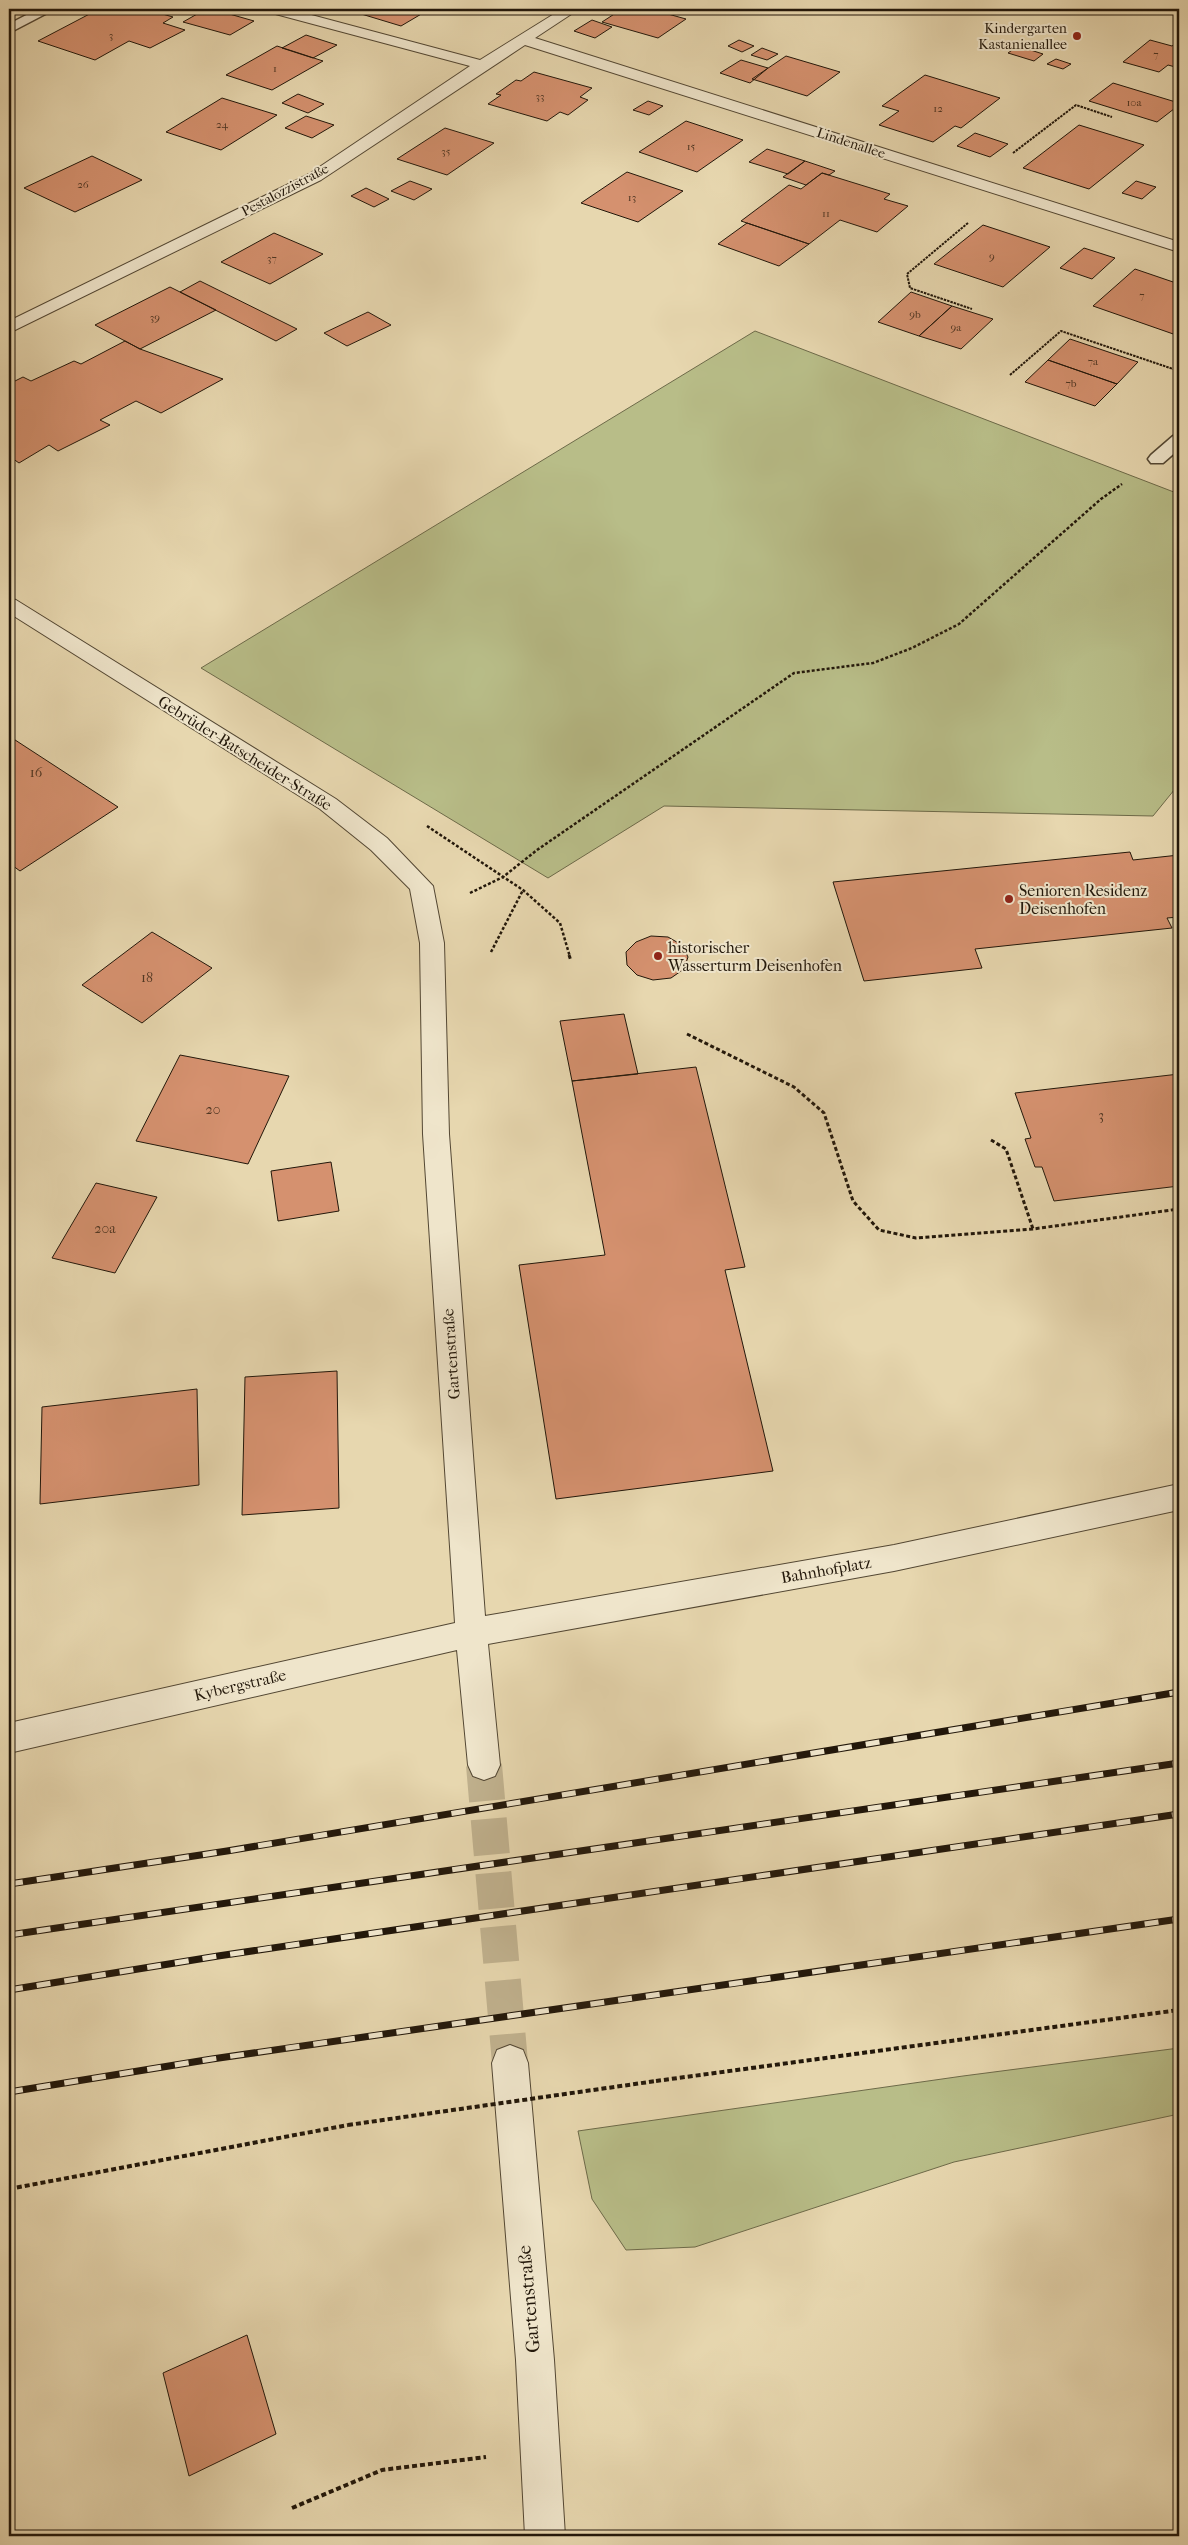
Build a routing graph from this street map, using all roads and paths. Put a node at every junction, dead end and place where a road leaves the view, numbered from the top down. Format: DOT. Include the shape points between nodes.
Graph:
graph roads {
  1 [pos="48,9"];
  2 [pos="273,9"];
  3 [pos="572,9"];
  4 [pos="9,29"];
  5 [pos="522,39"];
  6 [pos="482,66"];
  7 [pos="1112,117"];
  8 [pos="975,182"];
  9 [pos="1006,192"];
  10 [pos="1179,247"];
  11 [pos="972,309"];
  12 [pos="9,328"];
  13 [pos="1179,371"];
  14 [pos="1010,376"];
  15 [pos="1179,440"];
  16 [pos="1157,460"];
  17 [pos="9,604"];
  18 [pos="523,890"];
  19 [pos="427,913"];
  20 [pos="432,943"];
  21 [pos="491,952"];
  22 [pos="687,1034"];
  23 [pos="991,1140"];
  24 [pos="1179,1209"];
  25 [pos="1032,1229"];
  26 [pos="1179,1497"];
  27 [pos="471,1633"];
  28 [pos="9,1738"];
  29 [pos="484,1765"];
  30 [pos="1179,2010"];
  31 [pos="510,2063"];
  32 [pos="9,2189"];
  33 [pos="539,2451"];
  34 [pos="292,2508"];
  35 [pos="545,2536"];
  1 -- 4 [label="lane"];
  2 -- 6 [label="street"];
  3 -- 5 [label="street, Pestalozzistraße"];
  5 -- 6 [label="street, Pestalozzistraße"];
  5 -- 8 [label="street, Lindenallee"];
  6 -- 12 [label="street, Pestalozzistraße" via="315,177"];
  7 -- 8 [label="path" via="1076,106"];
  8 -- 9 [label="street, Lindenallee"];
  9 -- 10 [label="street, Lindenallee"];
  9 -- 11 [label="path" via="907,274 910,288"];
  13 -- 14 [label="path" via="1061,331"];
  15 -- 16 [label="lane"];
  16 -- 19 [label="path" via="1101,499 959,624 873,663 794,673 537,850 503,877"];
  17 -- 19 [label="street, Gebrüder-Batscheider-Straße" via="328,804 379,844 421,886"];
  18 -- 21 [label="path"];
  19 -- 20 [label="street, Gebrüder-Batscheider-Straße"];
  20 -- 27 [label="street, Gartenstraße" via="436,1134"];
  22 -- 25 [label="path" via="794,1087 824,1113 853,1201 879,1230 916,1238"];
  23 -- 25 [label="path" via="1006,1149"];
  24 -- 25 [label="path"];
  26 -- 27 [label="street, Bahnhofplatz" via="894,1558"];
  27 -- 28 [label="street, Kybergstraße"];
  27 -- 29 [label="street, Gartenstraße"];
  30 -- 32 [label="path, bridge" via="348,2125"];
  31 -- 33 [label="street, Gartenstraße" via="535,2360"];
  33 -- 34 [label="path" via="382,2470"];
  33 -- 35 [label="street, Gartenstraße"];
}
